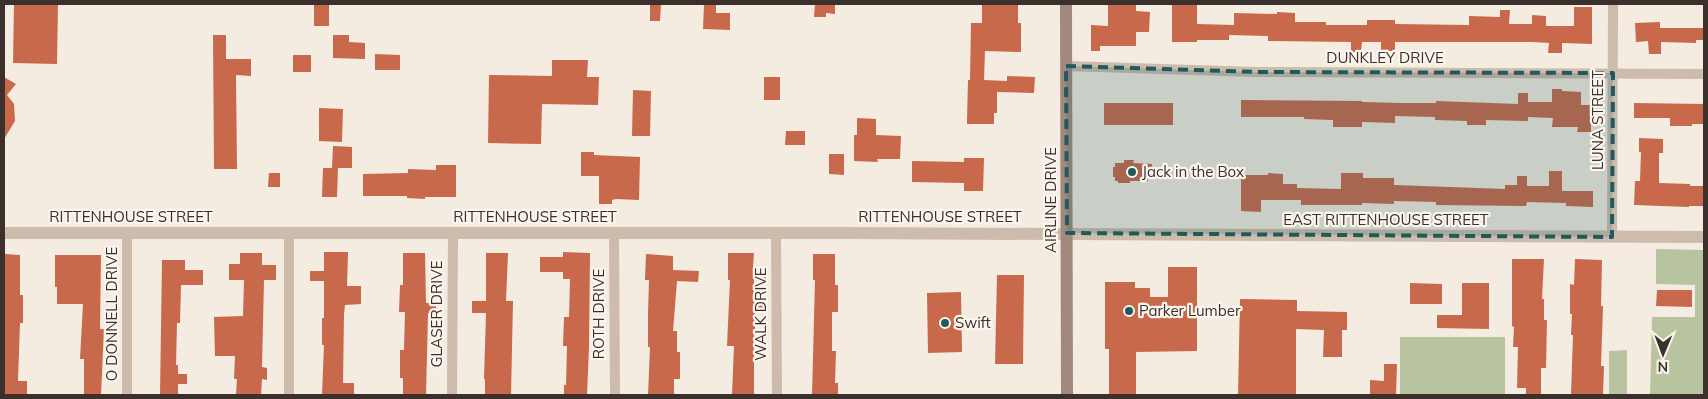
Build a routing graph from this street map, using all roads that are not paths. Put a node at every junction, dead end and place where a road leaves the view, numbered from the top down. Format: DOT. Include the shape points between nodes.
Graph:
graph roads {
  1 [pos="1066,4"];
  2 [pos="1613,4"];
  3 [pos="1066,66"];
  4 [pos="1613,73"];
  5 [pos="1704,74"];
  6 [pos="4,233"];
  7 [pos="127,233"];
  8 [pos="1067,233"];
  9 [pos="289,234"];
  10 [pos="453,234"];
  11 [pos="614,234"];
  12 [pos="776,234"];
  13 [pos="1612,237"];
  14 [pos="1704,237"];
  15 [pos="127,395"];
  16 [pos="289,395"];
  17 [pos="452,395"];
  18 [pos="615,395"];
  19 [pos="777,395"];
  20 [pos="1067,395"];
  1 -- 3 [label="main road, AIRLINE DRIVE"];
  2 -- 4 [label="street, LUNA STREET"];
  3 -- 4 [label="street, DUNKLEY DRIVE" via="1257,72"];
  3 -- 8 [label="main road, AIRLINE DRIVE"];
  4 -- 5 [label="street, DUNKLEY DRIVE"];
  4 -- 13 [label="street, LUNA STREET"];
  6 -- 7 [label="street, RITTENHOUSE STREET"];
  7 -- 9 [label="street, RITTENHOUSE STREET"];
  7 -- 15 [label="street, O DONNELL DRIVE"];
  8 -- 12 [label="street, RITTENHOUSE STREET"];
  8 -- 13 [label="street, EAST RITTENHOUSE STREET"];
  8 -- 20 [label="main road, AIRLINE DRIVE"];
  9 -- 10 [label="street, RITTENHOUSE STREET"];
  9 -- 16 [label="street"];
  10 -- 11 [label="street, RITTENHOUSE STREET"];
  10 -- 17 [label="street, GLASER DRIVE"];
  11 -- 12 [label="street, RITTENHOUSE STREET"];
  11 -- 18 [label="street, ROTH DRIVE"];
  12 -- 19 [label="street, WALK DRIVE"];
  13 -- 14 [label="street, EAST RITTENHOUSE STREET"];
}
